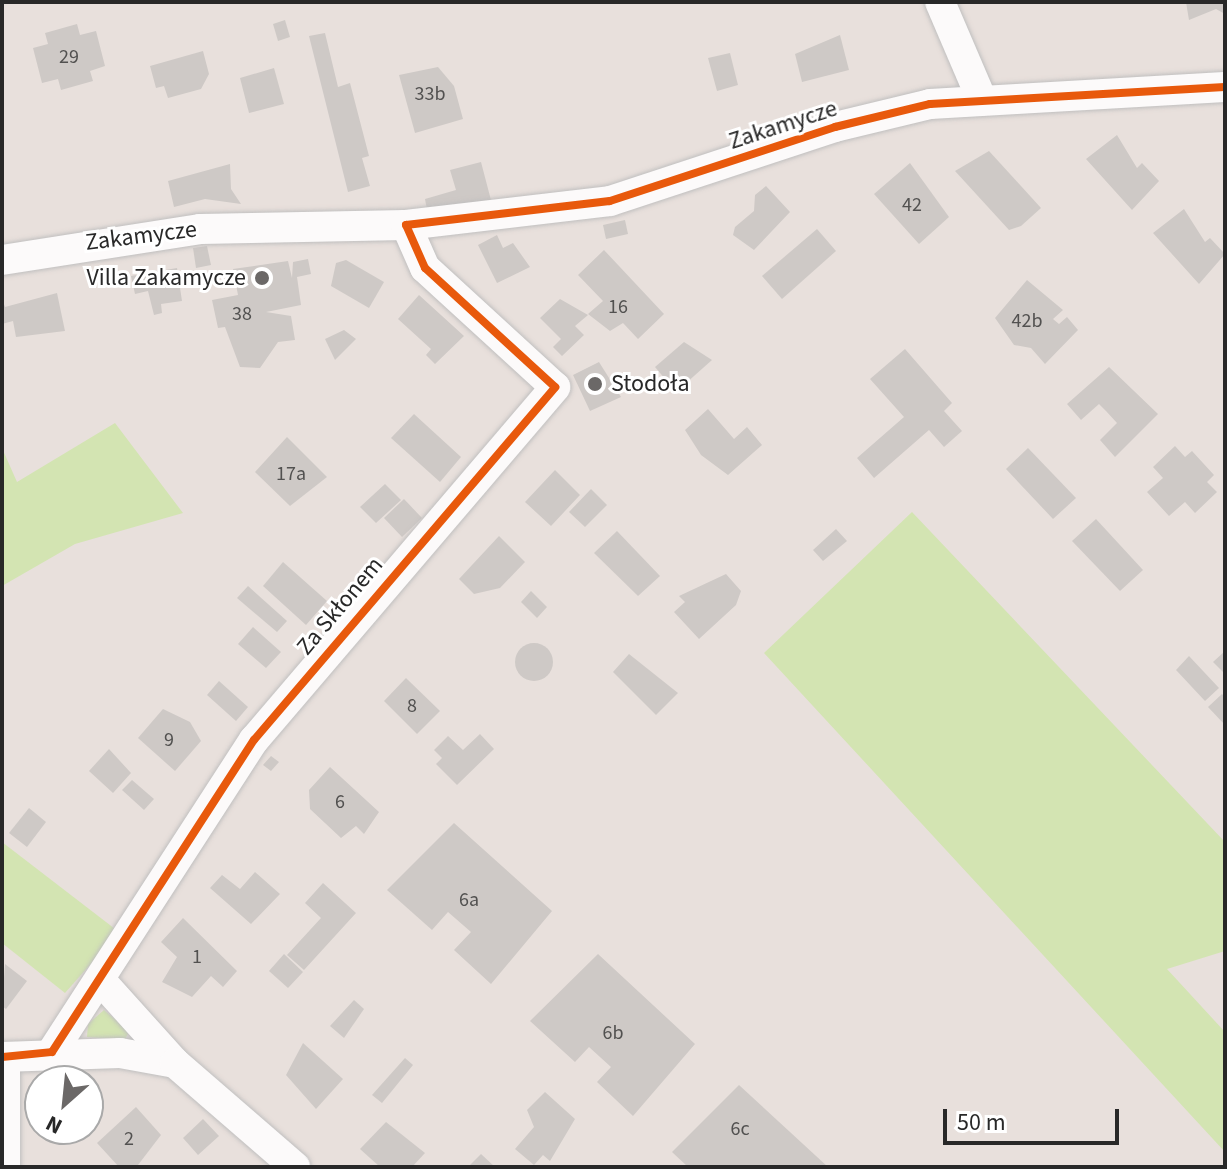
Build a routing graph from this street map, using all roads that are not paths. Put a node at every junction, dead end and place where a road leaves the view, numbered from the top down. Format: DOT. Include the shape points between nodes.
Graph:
graph roads {
  1 [pos="940,2"];
  2 [pos="1222,91"];
  3 [pos="982,100"];
  4 [pos="406,225"];
  5 [pos="2,260"];
  6 [pos="103,983"];
  7 [pos="52,1052"];
  8 [pos="3,1057"];
  9 [pos="175,1063"];
  10 [pos="5,1167"];
  11 [pos="295,1167"];
  1 -- 3 [label="street"];
  2 -- 3 [label="street, Zakamycze"];
  3 -- 4 [label="street, Zakamycze" via="930,104 835,127 610,201"];
  4 -- 5 [label="street, Zakamycze" via="200,229"];
  4 -- 6 [label="street, Za Skłonem" via="425,268 555,387 254,740"];
  6 -- 7 [label="street, Za Skłonem"];
  6 -- 9 [label="street"];
  7 -- 8 [label="street"];
  7 -- 9 [label="street"];
  8 -- 10 [label="street"];
  9 -- 11 [label="street"];
}
